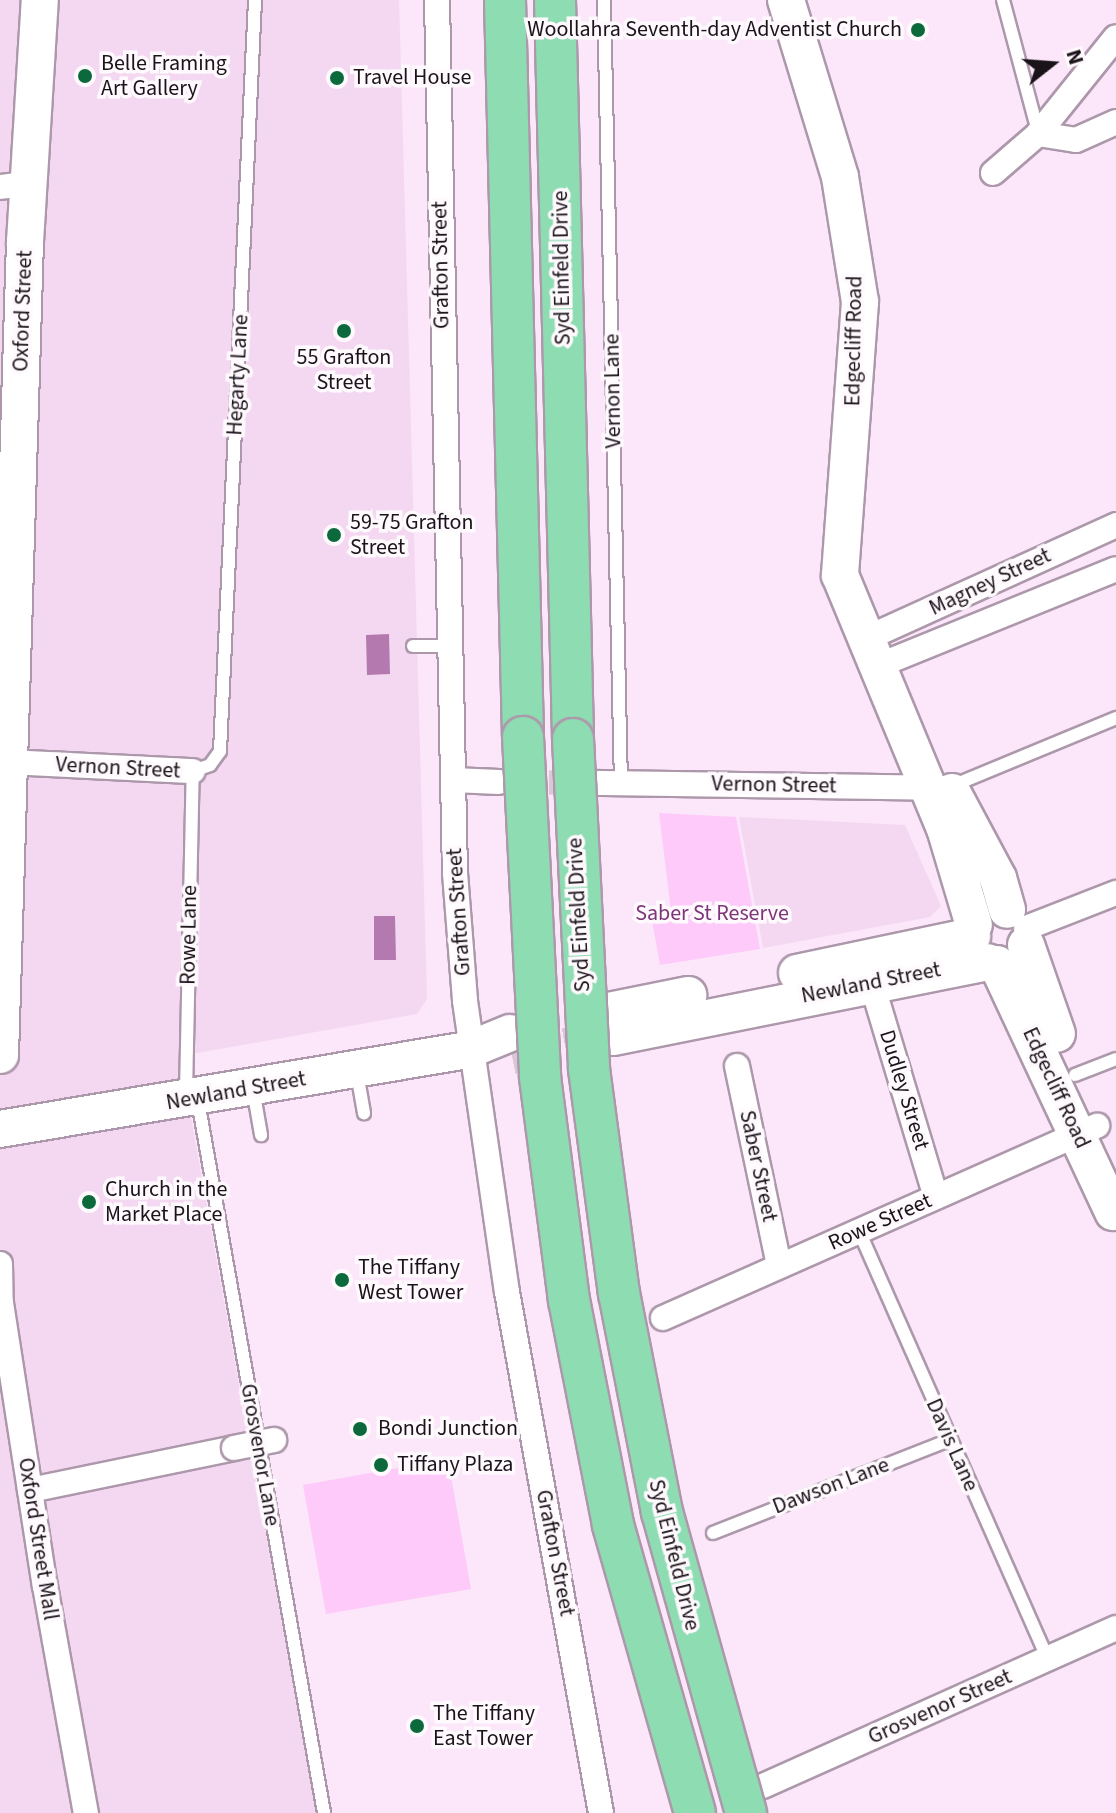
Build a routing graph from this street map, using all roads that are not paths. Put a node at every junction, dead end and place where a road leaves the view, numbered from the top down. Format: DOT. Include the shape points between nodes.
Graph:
graph roads {
  1 [pos="40,0"];
  2 [pos="255,0"];
  3 [pos="437,0"];
  4 [pos="505,0"];
  5 [pos="555,0"];
  6 [pos="604,0"];
  7 [pos="786,0"];
  8 [pos="1003,0"];
  9 [pos="1116,37"];
  10 [pos="1116,122"];
  11 [pos="1038,134"];
  12 [pos="993,173"];
  13 [pos="15,185"];
  14 [pos="1116,525"];
  15 [pos="1116,569"];
  16 [pos="413,646"];
  17 [pos="450,646"];
  18 [pos="877,650"];
  19 [pos="1116,718"];
  20 [pos="220,751"];
  21 [pos="7,762"];
  22 [pos="193,771"];
  23 [pos="453,780"];
  24 [pos="499,782"];
  25 [pos="610,783"];
  26 [pos="939,788"];
  27 [pos="1116,893"];
  28 [pos="999,939"];
  29 [pos="872,984"];
  30 [pos="511,1044"];
  31 [pos="471,1049"];
  32 [pos="0,1055"];
  33 [pos="1116,1059"];
  34 [pos="737,1066"];
  35 [pos="357,1070"];
  36 [pos="1075,1075"];
  37 [pos="253,1089"];
  38 [pos="191,1098"];
  39 [pos="364,1113"];
  40 [pos="0,1129"];
  41 [pos="1087,1130"];
  42 [pos="261,1135"];
  43 [pos="1116,1165"];
  44 [pos="936,1197"];
  45 [pos="1115,1218"];
  46 [pos="859,1231"];
  47 [pos="0,1264"];
  48 [pos="779,1266"];
  49 [pos="663,1318"];
  50 [pos="274,1440"];
  51 [pos="949,1440"];
  52 [pos="30,1490"];
  53 [pos="713,1533"];
  54 [pos="1116,1628"];
  55 [pos="1047,1658"];
  56 [pos="754,1799"];
  57 [pos="86,1813"];
  58 [pos="324,1813"];
  59 [pos="601,1813"];
  60 [pos="695,1813"];
  1 -- 13 [label="street, Oxford Street"];
  2 -- 20 [label="lane, Hegarty Lane"];
  3 -- 17 [label="street, Grafton Street"];
  4 -- 60 [label="main road, bridge" via="523,737 540,1077 569,1300 613,1525"];
  5 -- 56 [label="main road, Syd Einfeld Drive, bridge" via="573,739 589,1069 619,1293 662,1512"];
  6 -- 25 [label="lane, Vernon Lane"];
  7 -- 18 [label="street, Edgecliff Road" via="840,177 860,302 840,575"];
  8 -- 11 [label="lane"];
  9 -- 11 [label="street"];
  10 -- 11 [label="street" via="1076,140"];
  11 -- 12 [label="street"];
  13 -- 21 [label="street, Oxford Street"];
  14 -- 18 [label="street, Magney Street"];
  15 -- 18 [label="street, Magney Street"];
  16 -- 17 [label="lane"];
  17 -- 23 [label="street, Grafton Street"];
  18 -- 26 [label="street, Edgecliff Road"];
  19 -- 26 [label="lane"];
  20 -- 22 [label="lane, Vernon Street" via="210,765"];
  21 -- 22 [label="street, Vernon Street"];
  21 -- 32 [label="street, Oxford Street"];
  22 -- 38 [label="lane, Rowe Lane"];
  23 -- 24 [label="street"];
  23 -- 31 [label="street, Grafton Street" via="455,873"];
  25 -- 26 [label="street, Vernon Street"];
  26 -- 28 [label="street, Edgecliff Road" via="958,863"];
  27 -- 28 [label="street"];
  28 -- 29 [label="street, Newland Street"];
  28 -- 29 [label="street, Newland Street" via="611,1024"];
  28 -- 36 [label="street, Edgecliff Road" via="1041,999"];
  28 -- 41 [label="street, Edgecliff Road"];
  29 -- 44 [label="street, Dudley Street"];
  30 -- 31 [label="street, Newland Street"];
  31 -- 35 [label="street, Newland Street"];
  31 -- 59 [label="street, Grafton Street" via="507,1292"];
  33 -- 36 [label="lane"];
  34 -- 48 [label="street, Saber Street"];
  35 -- 37 [label="street, Newland Street"];
  35 -- 39 [label="lane"];
  36 -- 41 [label="street, Edgecliff Road"];
  37 -- 38 [label="street, Newland Street"];
  37 -- 42 [label="lane"];
  38 -- 40 [label="street, Newland Street"];
  38 -- 58 [label="lane, Grosvenor Lane"];
  41 -- 43 [label="street, Edgecliff Road"];
  41 -- 44 [label="street, Rowe Street"];
  41 -- 45 [label="street, Edgecliff Road"];
  44 -- 46 [label="street, Rowe Street"];
  46 -- 48 [label="street, Rowe Street"];
  46 -- 51 [label="lane, Davis Lane"];
  47 -- 52 [label="street, Oxford Street Mall" via="1,1303"];
  48 -- 49 [label="street, Rowe Street"];
  50 -- 52 [label="street, bridge"];
  51 -- 53 [label="lane, Dawson Lane"];
  51 -- 55 [label="lane, Davis Lane"];
  52 -- 57 [label="street, Oxford Street Mall"];
  54 -- 55 [label="street, Grosvenor Street"];
  55 -- 56 [label="street, Grosvenor Street"];
}
